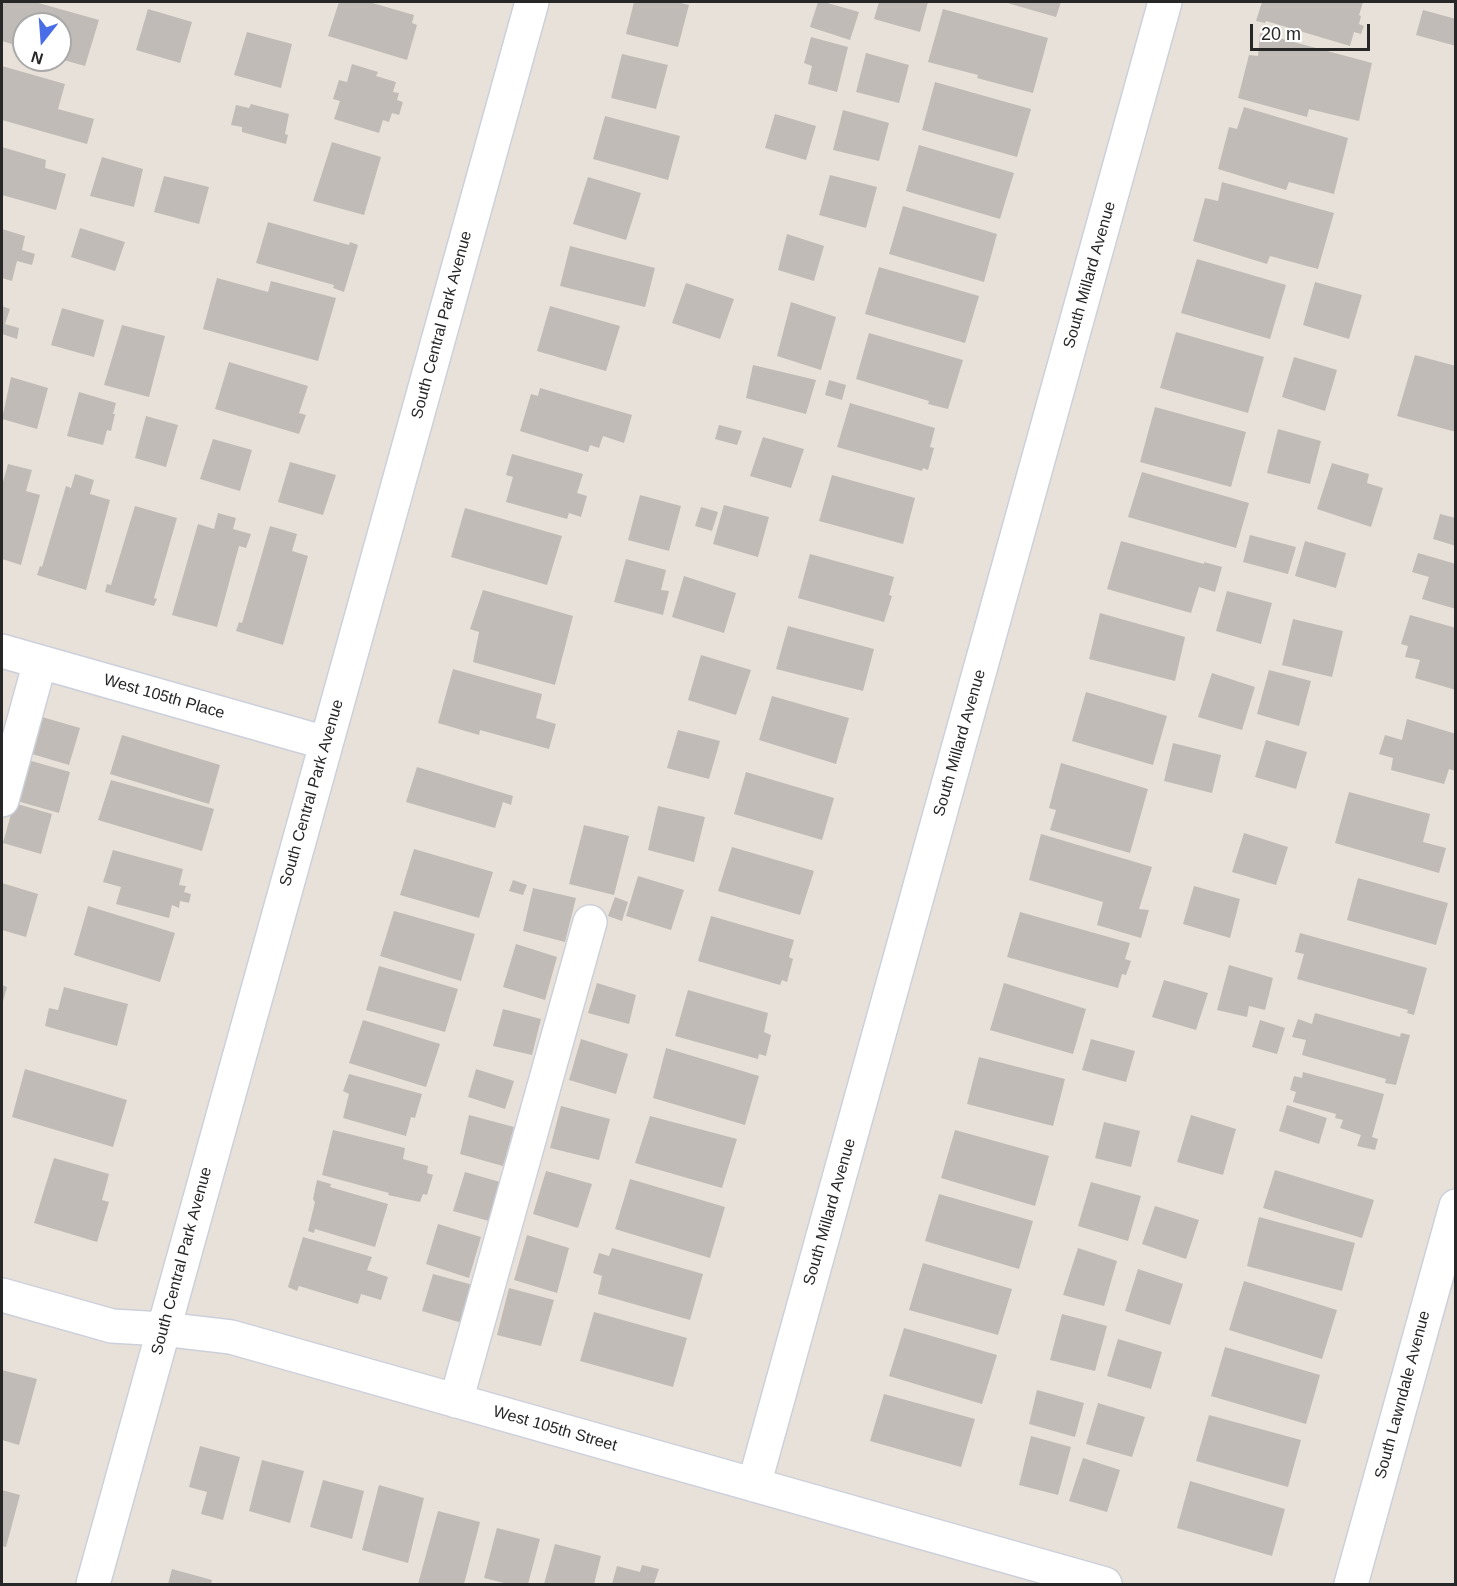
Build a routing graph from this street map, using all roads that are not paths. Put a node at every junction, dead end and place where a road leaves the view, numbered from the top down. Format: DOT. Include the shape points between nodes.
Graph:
graph roads {
  1 [pos="532,2"];
  2 [pos="1166,2"];
  3 [pos="2,651"];
  4 [pos="40,662"];
  5 [pos="326,743"];
  6 [pos="2,800"];
  7 [pos="590,922"];
  8 [pos="1455,1206"];
  9 [pos="2,1294"];
  10 [pos="163,1329"];
  11 [pos="456,1401"];
  12 [pos="754,1485"];
  13 [pos="93,1584"];
  14 [pos="1105,1584"];
  15 [pos="1351,1584"];
  1 -- 5 [label="street, South Central Park Avenue"];
  2 -- 12 [label="street, South Millard Avenue"];
  3 -- 4 [label="street, West 105th Place"];
  4 -- 5 [label="street, West 105th Place"];
  4 -- 6 [label="street"];
  5 -- 10 [label="street, South Central Park Avenue"];
  7 -- 11 [label="street"];
  8 -- 15 [label="street, South Lawndale Avenue"];
  9 -- 10 [label="street, West 105th Street" via="112,1326"];
  10 -- 11 [label="street, West 105th Street" via="231,1337"];
  10 -- 13 [label="street, South Central Park Avenue"];
  11 -- 12 [label="street, West 105th Street"];
  12 -- 14 [label="street, West 105th Street"];
}
